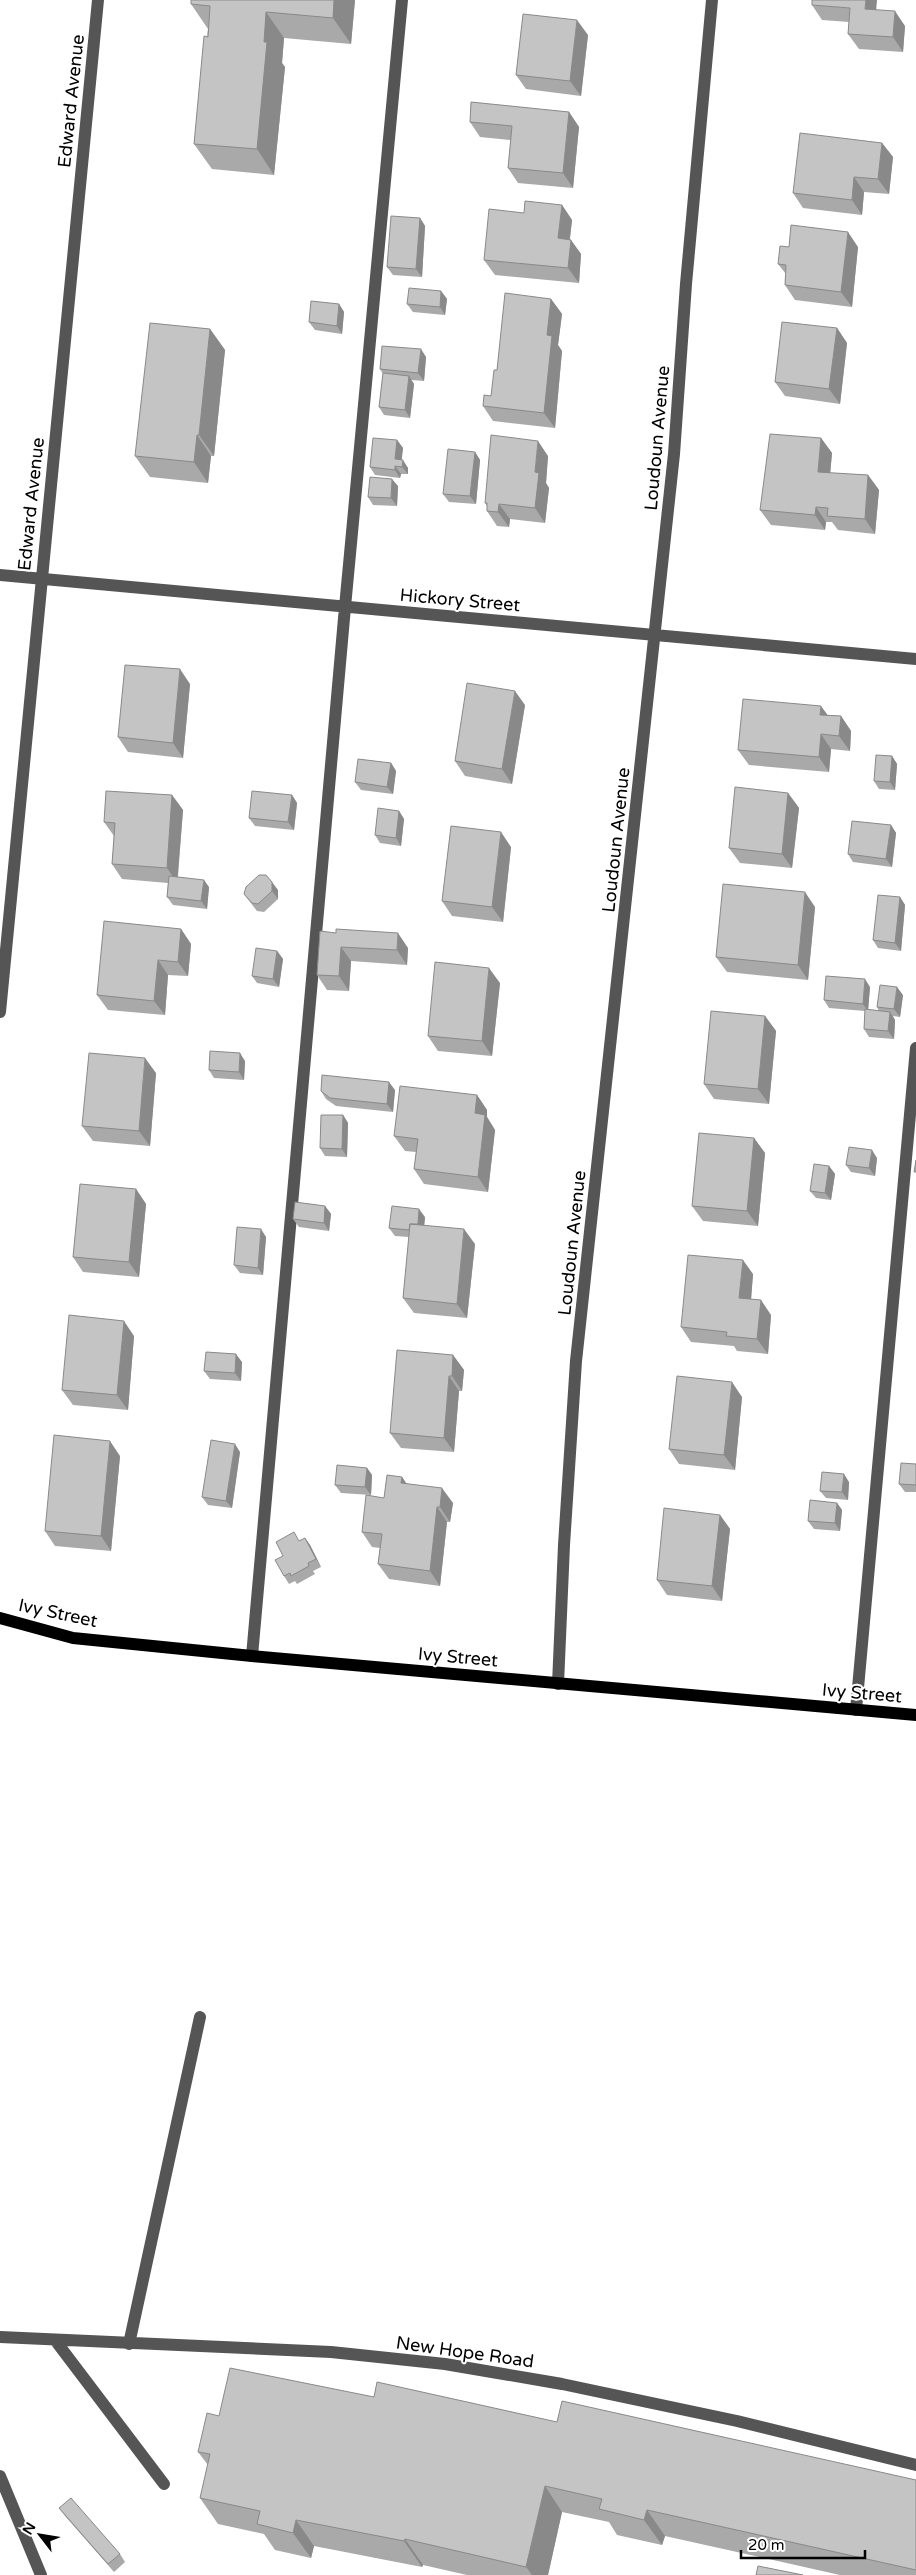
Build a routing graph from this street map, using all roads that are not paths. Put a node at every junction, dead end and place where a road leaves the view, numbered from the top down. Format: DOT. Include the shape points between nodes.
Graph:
graph roads {
  1 [pos="98,0"];
  2 [pos="402,0"];
  3 [pos="712,0"];
  4 [pos="0,575"];
  5 [pos="41,579"];
  6 [pos="345,607"];
  7 [pos="656,635"];
  8 [pos="916,659"];
  9 [pos="0,1012"];
  10 [pos="916,1048"];
  11 [pos="0,1618"];
  12 [pos="252,1656"];
  13 [pos="558,1684"];
  14 [pos="856,1710"];
  15 [pos="916,1715"];
  16 [pos="200,2017"];
  17 [pos="0,2337"];
  18 [pos="55,2340"];
  19 [pos="129,2344"];
  20 [pos="916,2465"];
  21 [pos="0,2476"];
  22 [pos="164,2484"];
  23 [pos="41,2575"];
  1 -- 5 [label="street, Edward Avenue"];
  2 -- 6 [label="street"];
  3 -- 7 [label="street, Loudoun Avenue"];
  4 -- 5 [label="street, Hickory Street"];
  5 -- 6 [label="street, Hickory Street"];
  5 -- 9 [label="street, Edward Avenue"];
  6 -- 7 [label="street, Hickory Street"];
  6 -- 12 [label="street"];
  7 -- 8 [label="street, Hickory Street"];
  7 -- 13 [label="street, Loudoun Avenue" via="576,1360"];
  10 -- 14 [label="street"];
  11 -- 12 [label="main road, Ivy Street" via="73,1638"];
  12 -- 13 [label="main road, Ivy Street"];
  13 -- 14 [label="main road, Ivy Street"];
  14 -- 15 [label="main road, Ivy Street"];
  16 -- 19 [label="street"];
  17 -- 18 [label="street, New Hope Road"];
  18 -- 19 [label="street, New Hope Road"];
  18 -- 22 [label="street"];
  19 -- 20 [label="street, New Hope Road" via="331,2352 445,2364 737,2422"];
  21 -- 23 [label="street"];
}
